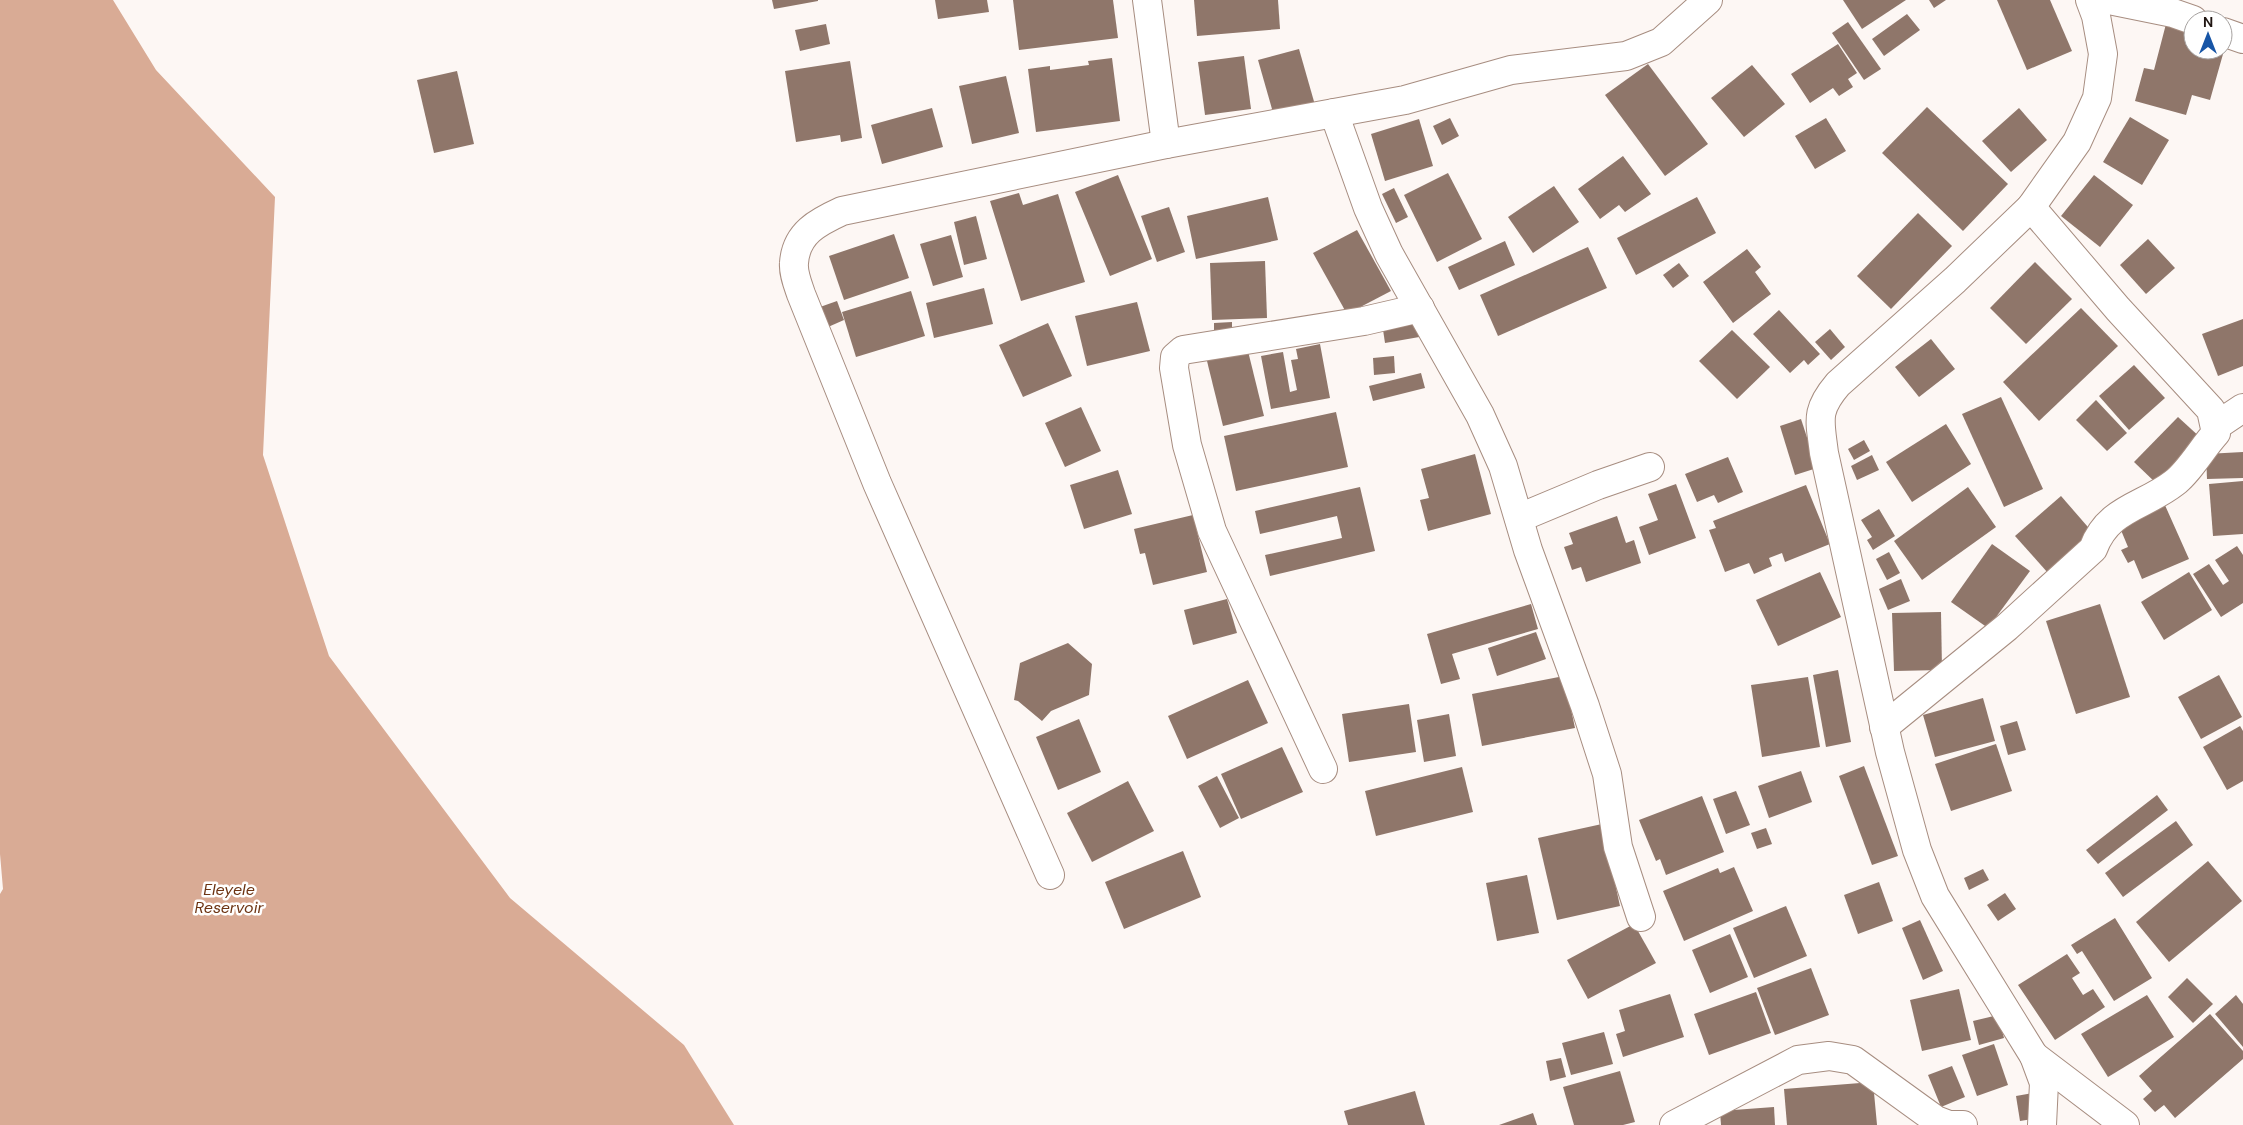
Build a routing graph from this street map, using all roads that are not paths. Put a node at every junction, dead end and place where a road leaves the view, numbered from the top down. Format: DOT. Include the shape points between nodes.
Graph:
graph roads {
  1 [pos="1147,0"];
  2 [pos="1708,0"];
  3 [pos="2090,0"];
  4 [pos="2110,0"];
  5 [pos="2183,16"];
  6 [pos="1334,113"];
  7 [pos="1166,144"];
  8 [pos="2031,207"];
  9 [pos="1420,308"];
  10 [pos="2243,408"];
  11 [pos="2216,426"];
  12 [pos="1650,467"];
  13 [pos="1519,518"];
  14 [pos="1884,727"];
  15 [pos="1324,769"];
  16 [pos="1050,875"];
  17 [pos="1641,917"];
  18 [pos="2034,1056"];
  19 [pos="1674,1125"];
  20 [pos="1963,1125"];
  21 [pos="2042,1125"];
  22 [pos="2125,1125"];
  1 -- 7 [label="street"];
  2 -- 6 [label="street" via="1661,42 1626,56 1511,70 1405,100"];
  3 -- 8 [label="street" via="2103,54 2097,98 2077,142"];
  4 -- 5 [label="street"];
  6 -- 7 [label="street"];
  6 -- 9 [label="street" via="1368,208 1389,254"];
  7 -- 16 [label="street" via="842,211 816,223 799,242 794,264 800,294 878,483"];
  8 -- 11 [label="street" via="2118,309 2211,410"];
  8 -- 14 [label="street" via="1824,400 1820,419 1824,453"];
  9 -- 13 [label="street" via="1480,415 1503,466"];
  9 -- 15 [label="street" via="1364,321 1183,350 1175,357 1186,445 1212,531"];
  10 -- 11 [label="street"];
  11 -- 14 [label="street" via="2216,432 2175,483 2109,521 2092,549 2006,627"];
  12 -- 13 [label="street" via="1598,484"];
  13 -- 17 [label="street" via="1607,774 1618,847"];
  14 -- 18 [label="street" via="1917,850 1935,896"];
  18 -- 21 [label="street" via="2044,1083"];
  18 -- 22 [label="street"];
  19 -- 20 [label="street" via="1798,1060 1829,1056 1853,1060 1936,1120"];
}
